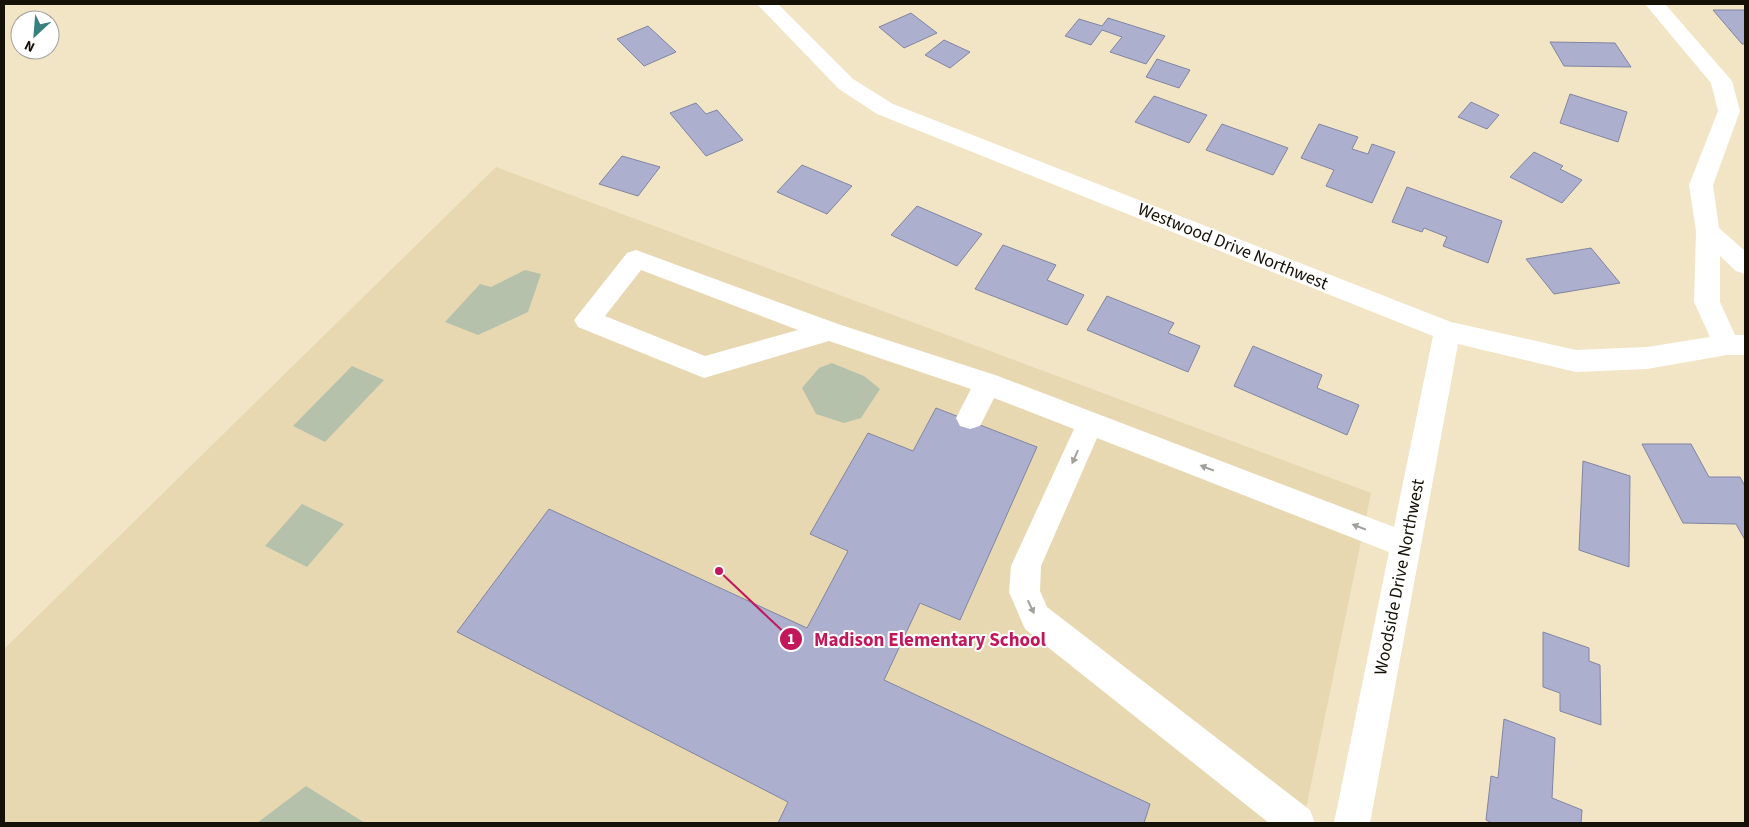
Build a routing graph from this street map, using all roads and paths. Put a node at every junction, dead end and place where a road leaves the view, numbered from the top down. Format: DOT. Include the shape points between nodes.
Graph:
graph roads {
  1 [pos="767,4"];
  2 [pos="1655,4"];
  3 [pos="1708,231"];
  4 [pos="1745,265"];
  5 [pos="829,330"];
  6 [pos="1447,331"];
  7 [pos="1736,345"];
  8 [pos="988,384"];
  9 [pos="970,418"];
  10 [pos="1090,423"];
  11 [pos="1404,544"];
  12 [pos="1296,823"];
  13 [pos="1352,823"];
  1 -- 6 [label="street, Westwood Drive Northwest" via="846,84 885,109"];
  2 -- 3 [label="street" via="1721,81 1729,111 1701,185"];
  3 -- 4 [label="street"];
  3 -- 7 [label="street" via="1707,302"];
  5 -- 5 [label="street" via="636,258 587,320 704,366"];
  5 -- 8 [label="street"];
  6 -- 7 [label="street, Westwood Drive Northwest" via="1576,361 1647,358"];
  6 -- 11 [label="street, Woodside Drive Northwest"];
  8 -- 9 [label="street"];
  8 -- 10 [label="street"];
  11 -- 10 [label="street, one-way"];
  10 -- 12 [label="street, one-way" via="1026,566 1024,592 1036,618"];
  11 -- 13 [label="street, Woodside Drive Northwest"];
}
